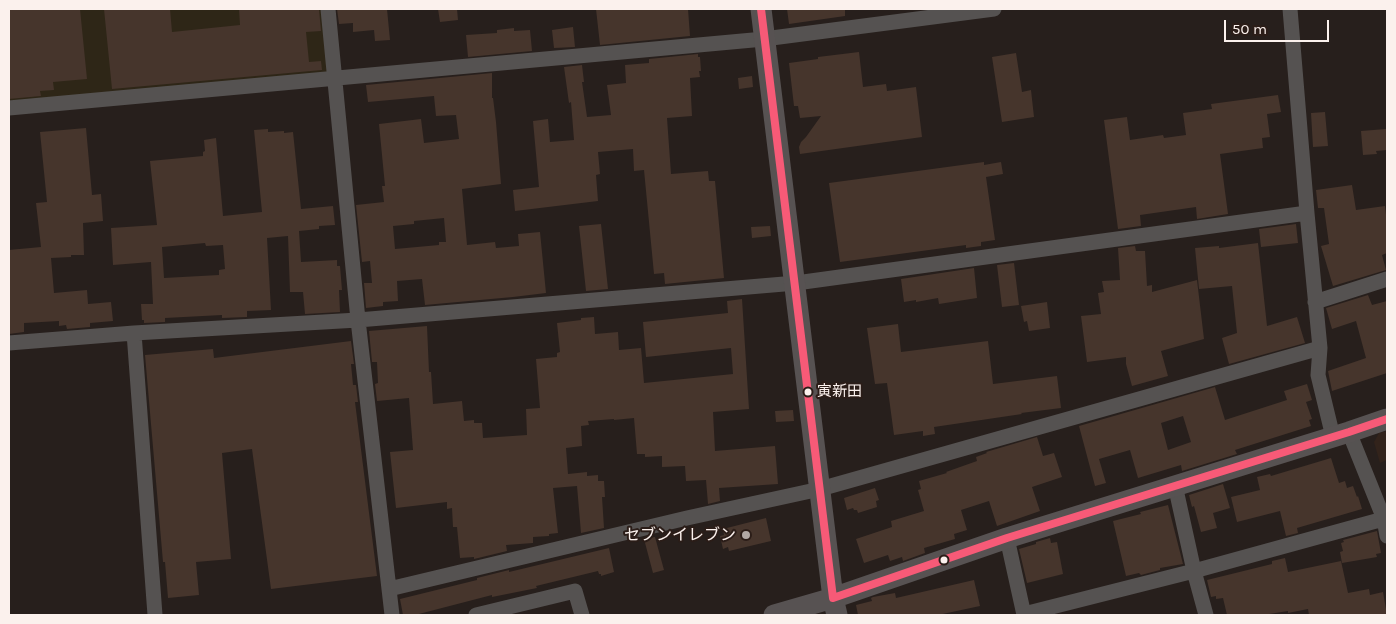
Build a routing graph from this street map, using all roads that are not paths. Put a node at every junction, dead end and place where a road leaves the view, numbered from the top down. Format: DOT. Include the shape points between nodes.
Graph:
graph roads {
  1 [pos="328,9"];
  2 [pos="761,9"];
  3 [pos="994,9"];
  4 [pos="1290,9"];
  5 [pos="764,39"];
  6 [pos="335,78"];
  7 [pos="9,108"];
  8 [pos="1307,213"];
  9 [pos="1387,279"];
  10 [pos="796,283"];
  11 [pos="1315,302"];
  12 [pos="358,320"];
  13 [pos="134,333"];
  14 [pos="9,343"];
  15 [pos="1320,348"];
  16 [pos="1387,420"];
  17 [pos="1341,435"];
  18 [pos="1175,486"];
  19 [pos="820,489"];
  20 [pos="1386,519"];
  21 [pos="1387,536"];
  22 [pos="1007,538"];
  23 [pos="1194,571"];
  24 [pos="389,589"];
  25 [pos="835,607"];
  26 [pos="155,615"];
  27 [pos="392,615"];
  28 [pos="476,615"];
  29 [pos="582,615"];
  30 [pos="774,615"];
  31 [pos="1024,615"];
  32 [pos="1206,615"];
  1 -- 6 [label="street"];
  2 -- 5 [label="street"];
  3 -- 5 [label="street"];
  4 -- 8 [label="street"];
  5 -- 6 [label="street"];
  5 -- 10 [label="street"];
  6 -- 7 [label="street"];
  6 -- 12 [label="street"];
  8 -- 10 [label="street"];
  8 -- 11 [label="street"];
  9 -- 11 [label="street"];
  10 -- 12 [label="street"];
  10 -- 19 [label="street"];
  11 -- 15 [label="street"];
  12 -- 13 [label="street"];
  12 -- 24 [label="street"];
  13 -- 14 [label="street"];
  13 -- 26 [label="street"];
  15 -- 17 [label="street" via="1318,375"];
  15 -- 19 [label="street"];
  16 -- 17 [label="street"];
  17 -- 18 [label="street"];
  17 -- 20 [label="street"];
  18 -- 22 [label="street"];
  18 -- 23 [label="street"];
  19 -- 24 [label="street"];
  19 -- 25 [label="street"];
  20 -- 21 [label="street"];
  20 -- 23 [label="street"];
  22 -- 25 [label="street"];
  22 -- 31 [label="street"];
  23 -- 31 [label="street"];
  23 -- 32 [label="street"];
  24 -- 27 [label="street"];
  25 -- 30 [label="street"];
  28 -- 29 [label="street" via="575,591"];
}
